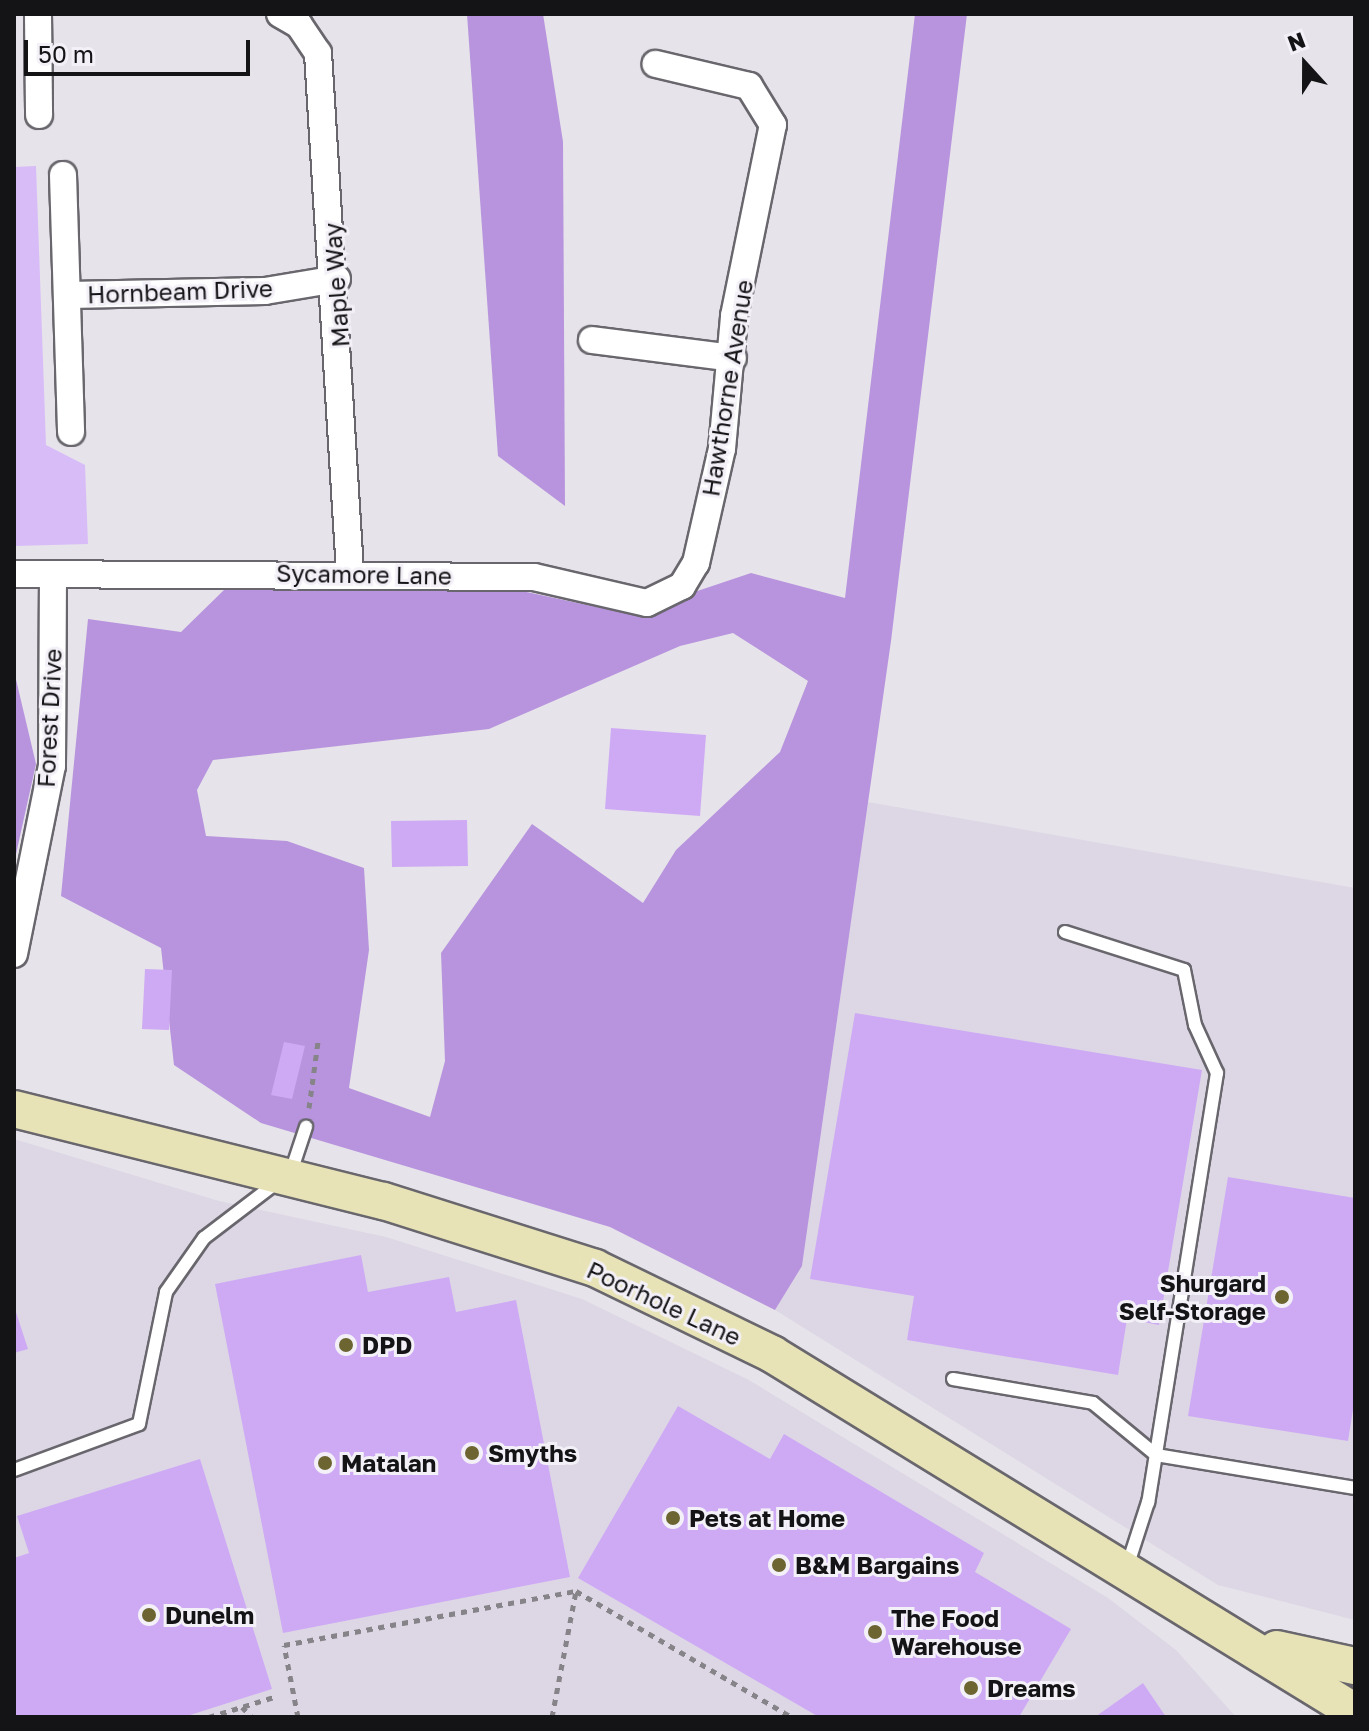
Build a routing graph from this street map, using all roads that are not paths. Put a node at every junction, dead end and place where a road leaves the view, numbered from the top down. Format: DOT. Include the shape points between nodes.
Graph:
graph roads {
  1 [pos="38,14"];
  2 [pos="280,14"];
  3 [pos="656,64"];
  4 [pos="39,115"];
  5 [pos="63,175"];
  6 [pos="337,279"];
  7 [pos="69,295"];
  8 [pos="592,340"];
  9 [pos="733,358"];
  10 [pos="71,432"];
  11 [pos="350,572"];
  12 [pos="14,574"];
  13 [pos="53,574"];
  14 [pos="671,594"];
  15 [pos="1065,932"];
  16 [pos="14,954"];
  17 [pos="14,1109"];
  18 [pos="306,1127"];
  19 [pos="290,1177"];
  20 [pos="953,1379"];
  21 [pos="1156,1455"];
  22 [pos="14,1470"];
  23 [pos="1355,1488"];
  24 [pos="1125,1574"];
  25 [pos="1252,1643"];
  26 [pos="1355,1666"];
  27 [pos="1355,1712"];
  1 -- 4 [label="street"];
  2 -- 6 [label="street, Maple Way" via="299,25 318,53"];
  3 -- 9 [label="street, Hawthorne Avenue" via="740,82 770,113"];
  5 -- 7 [label="street, Hornbeam Drive"];
  6 -- 7 [label="street, Hornbeam Drive" via="265,291"];
  6 -- 11 [label="street, Maple Way"];
  7 -- 10 [label="street, Hornbeam Drive"];
  8 -- 9 [label="street"];
  9 -- 14 [label="street, Hawthorne Avenue" via="696,563"];
  11 -- 13 [label="street, Sycamore Lane"];
  11 -- 14 [label="street, Sycamore Lane" via="534,577 634,602"];
  12 -- 13 [label="street, Sycamore Lane"];
  13 -- 16 [label="street, Forest Drive" via="52,766"];
  15 -- 21 [label="lane" via="1184,970 1195,1025 1217,1073"];
  17 -- 19 [label="street, Poorhole Lane"];
  18 -- 19 [label="lane"];
  19 -- 22 [label="lane" via="256,1192 204,1238 166,1292 139,1424"];
  19 -- 24 [label="street, Poorhole Lane" via="595,1268 772,1354"];
  20 -- 21 [label="lane" via="1093,1403"];
  21 -- 23 [label="lane"];
  21 -- 24 [label="lane"];
  24 -- 25 [label="street, Poorhole Lane"];
  25 -- 26 [label="street, Poorhole Lane"];
  25 -- 27 [label="street, Poorhole Lane"];
}
